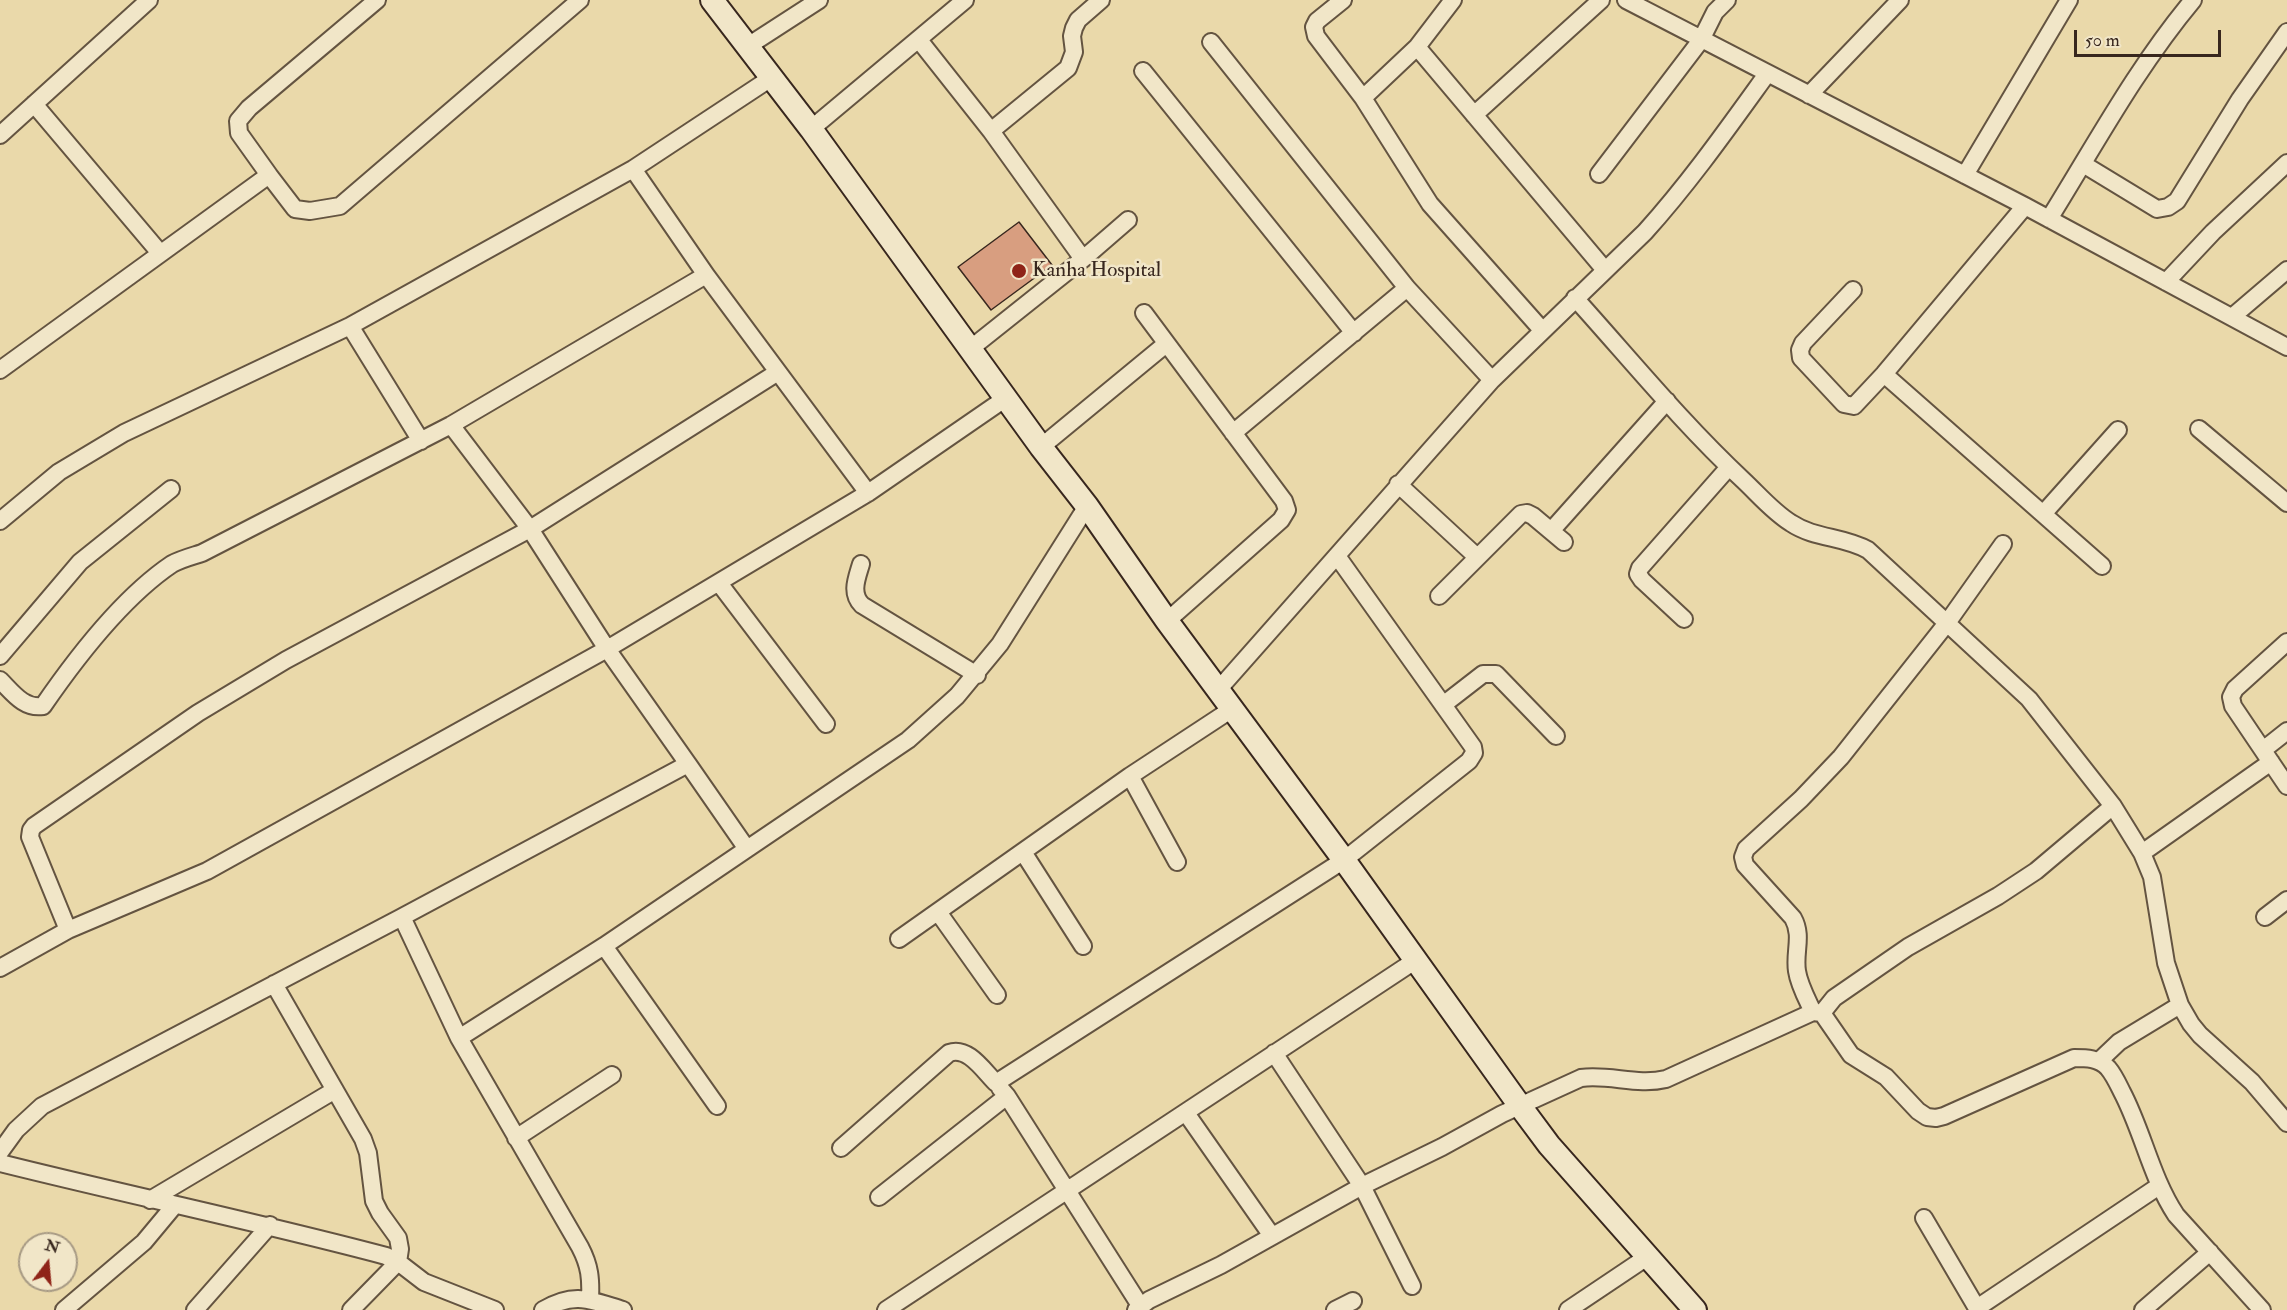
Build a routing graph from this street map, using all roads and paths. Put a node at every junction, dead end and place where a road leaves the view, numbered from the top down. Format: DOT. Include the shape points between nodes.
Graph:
graph roads {
  1 [pos="149,0"];
  2 [pos="377,0"];
  3 [pos="580,0"];
  4 [pos="712,0"];
  5 [pos="819,0"];
  6 [pos="966,0"];
  7 [pos="1101,0"];
  8 [pos="1343,0"];
  9 [pos="1453,0"];
  10 [pos="1601,0"];
  11 [pos="1626,0"];
  12 [pos="1727,0"];
  13 [pos="1900,0"];
  14 [pos="2069,0"];
  15 [pos="2193,0"];
  16 [pos="919,40"];
  17 [pos="1701,40"];
  18 [pos="2284,40"];
  19 [pos="1211,42"];
  20 [pos="748,45"];
  21 [pos="1416,47"];
  22 [pos="1143,71"];
  23 [pos="1767,74"];
  24 [pos="771,78"];
  25 [pos="1809,95"];
  26 [pos="1363,98"];
  27 [pos="34,104"];
  28 [pos="1474,115"];
  29 [pos="811,129"];
  30 [pos="991,131"];
  31 [pos="0,135"];
  32 [pos="2287,163"];
  33 [pos="2083,164"];
  34 [pos="633,169"];
  35 [pos="1599,174"];
  36 [pos="269,175"];
  37 [pos="1965,175"];
  38 [pos="2025,206"];
  39 [pos="2049,219"];
  40 [pos="1128,220"];
  41 [pos="160,253"];
  42 [pos="1083,259"];
  43 [pos="1605,270"];
  44 [pos="2287,270"];
  45 [pos="706,276"];
  46 [pos="2166,282"];
  47 [pos="1407,288"];
  48 [pos="1853,290"];
  49 [pos="1575,298"];
  50 [pos="1144,312"];
  51 [pos="2232,317"];
  52 [pos="350,326"];
  53 [pos="1542,330"];
  54 [pos="1354,333"];
  55 [pos="1166,344"];
  56 [pos="2287,347"];
  57 [pos="970,349"];
  58 [pos="0,370"];
  59 [pos="778,372"];
  60 [pos="1884,374"];
  61 [pos="1492,380"];
  62 [pos="1006,398"];
  63 [pos="1667,401"];
  64 [pos="452,425"];
  65 [pos="2199,429"];
  66 [pos="2118,430"];
  67 [pos="1233,433"];
  68 [pos="421,441"];
  69 [pos="1041,447"];
  70 [pos="1729,467"];
  71 [pos="1398,484"];
  72 [pos="171,489"];
  73 [pos="868,493"];
  74 [pos="2287,503"];
  75 [pos="1087,506"];
  76 [pos="2043,514"];
  77 [pos="0,521"];
  78 [pos="530,530"];
  79 [pos="2002,544"];
  80 [pos="1337,556"];
  81 [pos="1477,558"];
  82 [pos="861,564"];
  83 [pos="2102,566"];
  84 [pos="719,583"];
  85 [pos="1439,596"];
  86 [pos="1684,619"];
  87 [pos="1167,621"];
  88 [pos="1947,623"];
  89 [pos="2287,642"];
  90 [pos="607,649"];
  91 [pos="0,656"];
  92 [pos="977,675"];
  93 [pos="0,680"];
  94 [pos="1218,690"];
  95 [pos="1443,705"];
  96 [pos="1232,709"];
  97 [pos="826,724"];
  98 [pos="2287,730"];
  99 [pos="1556,736"];
  100 [pos="2267,756"];
  101 [pos="688,764"];
  102 [pos="1130,776"];
  103 [pos="2287,786"];
  104 [pos="2113,806"];
  105 [pos="747,849"];
  106 [pos="1023,852"];
  107 [pos="2142,853"];
  108 [pos="1344,860"];
  109 [pos="1177,862"];
  110 [pos="2287,900"];
  111 [pos="938,912"];
  112 [pos="402,917"];
  113 [pos="2265,917"];
  114 [pos="68,930"];
  115 [pos="900,939"];
  116 [pos="1083,945"];
  117 [pos="604,946"];
  118 [pos="1416,960"];
  119 [pos="0,968"];
  120 [pos="274,984"];
  121 [pos="997,995"];
  122 [pos="2180,1005"];
  123 [pos="1817,1013"];
  124 [pos="459,1038"];
  125 [pos="1274,1053"];
  126 [pos="2099,1061"];
  127 [pos="612,1075"];
  128 [pos="996,1083"];
  129 [pos="335,1090"];
  130 [pos="1007,1096"];
  131 [pos="717,1106"];
  132 [pos="1520,1106"];
  133 [pos="1186,1113"];
  134 [pos="2287,1123"];
  135 [pos="516,1138"];
  136 [pos="841,1148"];
  137 [pos="0,1152"];
  138 [pos="0,1163"];
  139 [pos="1362,1186"];
  140 [pos="2159,1186"];
  141 [pos="1066,1191"];
  142 [pos="879,1197"];
  143 [pos="150,1200"];
  144 [pos="174,1206"];
  145 [pos="1924,1218"];
  146 [pos="270,1225"];
  147 [pos="1272,1236"];
  148 [pos="2210,1252"];
  149 [pos="1647,1257"];
  150 [pos="398,1262"];
  151 [pos="1412,1286"];
  152 [pos="590,1300"];
  153 [pos="1353,1301"];
  154 [pos="1145,1307"];
  155 [pos="1978,1309"];
  156 [pos="64,1310"];
  157 [pos="195,1310"];
  158 [pos="351,1310"];
  159 [pos="495,1310"];
  160 [pos="543,1310"];
  161 [pos="623,1310"];
  162 [pos="886,1310"];
  163 [pos="1335,1310"];
  164 [pos="1569,1310"];
  165 [pos="1695,1310"];
  166 [pos="2143,1310"];
  167 [pos="2262,1310"];
  1 -- 27 [label="street"];
  2 -- 36 [label="street" via="238,121 239,133"];
  3 -- 36 [label="street" via="340,206 309,211 295,208"];
  4 -- 20 [label="main road"];
  5 -- 20 [label="street"];
  6 -- 16 [label="street"];
  7 -- 30 [label="street" via="1074,28 1074,52 1068,68"];
  8 -- 26 [label="street" via="1317,21 1314,32"];
  9 -- 21 [label="street"];
  10 -- 28 [label="street"];
  11 -- 17 [label="street"];
  12 -- 17 [label="street" via="1715,12"];
  13 -- 25 [label="street"];
  14 -- 37 [label="street"];
  15 -- 33 [label="street" via="2145,63"];
  16 -- 29 [label="street"];
  16 -- 30 [label="street"];
  17 -- 23 [label="street"];
  17 -- 35 [label="street"];
  18 -- 33 [label="street" via="2240,99 2177,201 2168,207 2157,209"];
  19 -- 47 [label="street"];
  20 -- 24 [label="main road"];
  21 -- 26 [label="street"];
  21 -- 28 [label="street"];
  22 -- 54 [label="street"];
  23 -- 25 [label="street"];
  23 -- 43 [label="street" via="1684,188"];
  24 -- 29 [label="main road"];
  24 -- 34 [label="street"];
  25 -- 37 [label="street"];
  26 -- 53 [label="street" via="1430,204"];
  27 -- 31 [label="street"];
  27 -- 41 [label="street"];
  28 -- 43 [label="street"];
  29 -- 57 [label="main road"];
  30 -- 42 [label="street"];
  32 -- 46 [label="street"];
  33 -- 39 [label="street"];
  34 -- 45 [label="street"];
  34 -- 52 [label="street"];
  36 -- 41 [label="street"];
  37 -- 38 [label="street"];
  38 -- 39 [label="street"];
  38 -- 60 [label="street"];
  39 -- 46 [label="street"];
  40 -- 42 [label="street"];
  41 -- 58 [label="street"];
  42 -- 57 [label="street"];
  43 -- 49 [label="street"];
  44 -- 51 [label="street"];
  45 -- 59 [label="street"];
  45 -- 64 [label="street"];
  46 -- 51 [label="street"];
  47 -- 54 [label="street"];
  47 -- 61 [label="street"];
  48 -- 60 [label="street" via="1803,343 1801,358 1848,406 1854,406"];
  49 -- 53 [label="street"];
  49 -- 63 [label="street"];
  50 -- 55 [label="street"];
  51 -- 56 [label="street"];
  52 -- 68 [label="street"];
  52 -- 77 [label="street" via="124,432 59,472"];
  53 -- 61 [label="street"];
  54 -- 67 [label="street"];
  55 -- 67 [label="street"];
  55 -- 69 [label="street"];
  57 -- 62 [label="main road"];
  59 -- 73 [label="street"];
  59 -- 78 [label="street"];
  60 -- 76 [label="street"];
  61 -- 71 [label="street"];
  62 -- 69 [label="main road"];
  62 -- 73 [label="street"];
  63 -- 70 [label="street"];
  63 -- 81 [label="street" via="1558,537 1533,516 1521,514"];
  64 -- 68 [label="street"];
  64 -- 78 [label="street"];
  65 -- 74 [label="street"];
  66 -- 76 [label="street"];
  67 -- 87 [label="street" via="1287,510 1281,520"];
  68 -- 93 [label="street" via="202,553 174,563 130,599 43,706 25,704"];
  69 -- 75 [label="main road"];
  70 -- 86 [label="street" via="1638,574"];
  70 -- 88 [label="street" via="1776,511 1803,530 1868,550"];
  71 -- 80 [label="street"];
  71 -- 81 [label="street"];
  72 -- 91 [label="street" via="80,562"];
  73 -- 84 [label="street"];
  75 -- 87 [label="main road"];
  75 -- 92 [label="street"];
  76 -- 83 [label="street"];
  78 -- 90 [label="street"];
  78 -- 114 [label="street" via="286,660 198,713 34,826 30,837"];
  79 -- 88 [label="street"];
  80 -- 94 [label="street"];
  80 -- 95 [label="street"];
  81 -- 85 [label="street"];
  82 -- 92 [label="street" via="854,589 856,599"];
  84 -- 90 [label="street"];
  84 -- 97 [label="street"];
  87 -- 94 [label="main road"];
  88 -- 104 [label="street" via="2029,699"];
  88 -- 123 [label="street" via="1841,757 1746,849 1743,857 1745,865 1798,927 1797,974"];
  89 -- 100 [label="street" via="2231,697"];
  90 -- 101 [label="street"];
  90 -- 114 [label="street" via="207,871"];
  92 -- 105 [label="street" via="908,740"];
  94 -- 96 [label="main road"];
  95 -- 99 [label="street" via="1484,674 1496,674"];
  95 -- 108 [label="street" via="1473,747 1469,761"];
  96 -- 102 [label="street"];
  96 -- 108 [label="main road"];
  98 -- 100 [label="street"];
  100 -- 103 [label="street"];
  100 -- 107 [label="street"];
  101 -- 105 [label="street"];
  101 -- 112 [label="street"];
  102 -- 106 [label="street"];
  102 -- 109 [label="street"];
  104 -- 107 [label="street"];
  104 -- 123 [label="street" via="2027,877 1908,947"];
  105 -- 117 [label="street"];
  106 -- 111 [label="street"];
  106 -- 116 [label="street"];
  107 -- 122 [label="street" via="2152,877 2166,963"];
  108 -- 118 [label="main road"];
  108 -- 128 [label="street"];
  110 -- 113 [label="street"];
  111 -- 115 [label="street"];
  111 -- 121 [label="street"];
  112 -- 120 [label="street"];
  112 -- 124 [label="street"];
  114 -- 119 [label="street"];
  117 -- 124 [label="street"];
  117 -- 131 [label="street"];
  118 -- 125 [label="street"];
  118 -- 132 [label="main road"];
  120 -- 129 [label="street"];
  120 -- 137 [label="street" via="42,1106 16,1130"];
  122 -- 126 [label="street" via="2120,1042"];
  122 -- 134 [label="street" via="2200,1035 2252,1082"];
  123 -- 126 [label="street" via="1851,1055 1886,1077 1927,1117 1944,1116 2074,1058"];
  123 -- 132 [label="street" via="1666,1079 1651,1083 1596,1076 1581,1078"];
  124 -- 135 [label="street"];
  125 -- 133 [label="street"];
  125 -- 139 [label="street"];
  126 -- 140 [label="street" via="2108,1067 2127,1101"];
  127 -- 135 [label="street"];
  128 -- 130 [label="street"];
  128 -- 136 [label="street" via="965,1052 949,1053"];
  129 -- 143 [label="street"];
  129 -- 150 [label="street" via="363,1139 374,1201 398,1238"];
  130 -- 141 [label="street"];
  130 -- 142 [label="street"];
  132 -- 139 [label="street"];
  132 -- 149 [label="main road"];
  133 -- 141 [label="street"];
  133 -- 147 [label="street"];
  135 -- 152 [label="street" via="589,1264"];
  138 -- 143 [label="street"];
  139 -- 147 [label="street"];
  139 -- 151 [label="street"];
  140 -- 148 [label="street" via="2176,1215"];
  140 -- 155 [label="street"];
  141 -- 154 [label="street"];
  141 -- 162 [label="street"];
  143 -- 144 [label="street"];
  144 -- 146 [label="street"];
  144 -- 156 [label="street" via="144,1242"];
  145 -- 155 [label="street"];
  146 -- 150 [label="street"];
  146 -- 157 [label="street"];
  147 -- 154 [label="street"];
  148 -- 166 [label="street"];
  148 -- 167 [label="street"];
  149 -- 164 [label="street"];
  149 -- 165 [label="main road"];
  150 -- 158 [label="street"];
  150 -- 159 [label="street" via="424,1282"];
  152 -- 160 [label="street" via="575,1298"];
  152 -- 161 [label="street"];
  153 -- 163 [label="street"];
}
